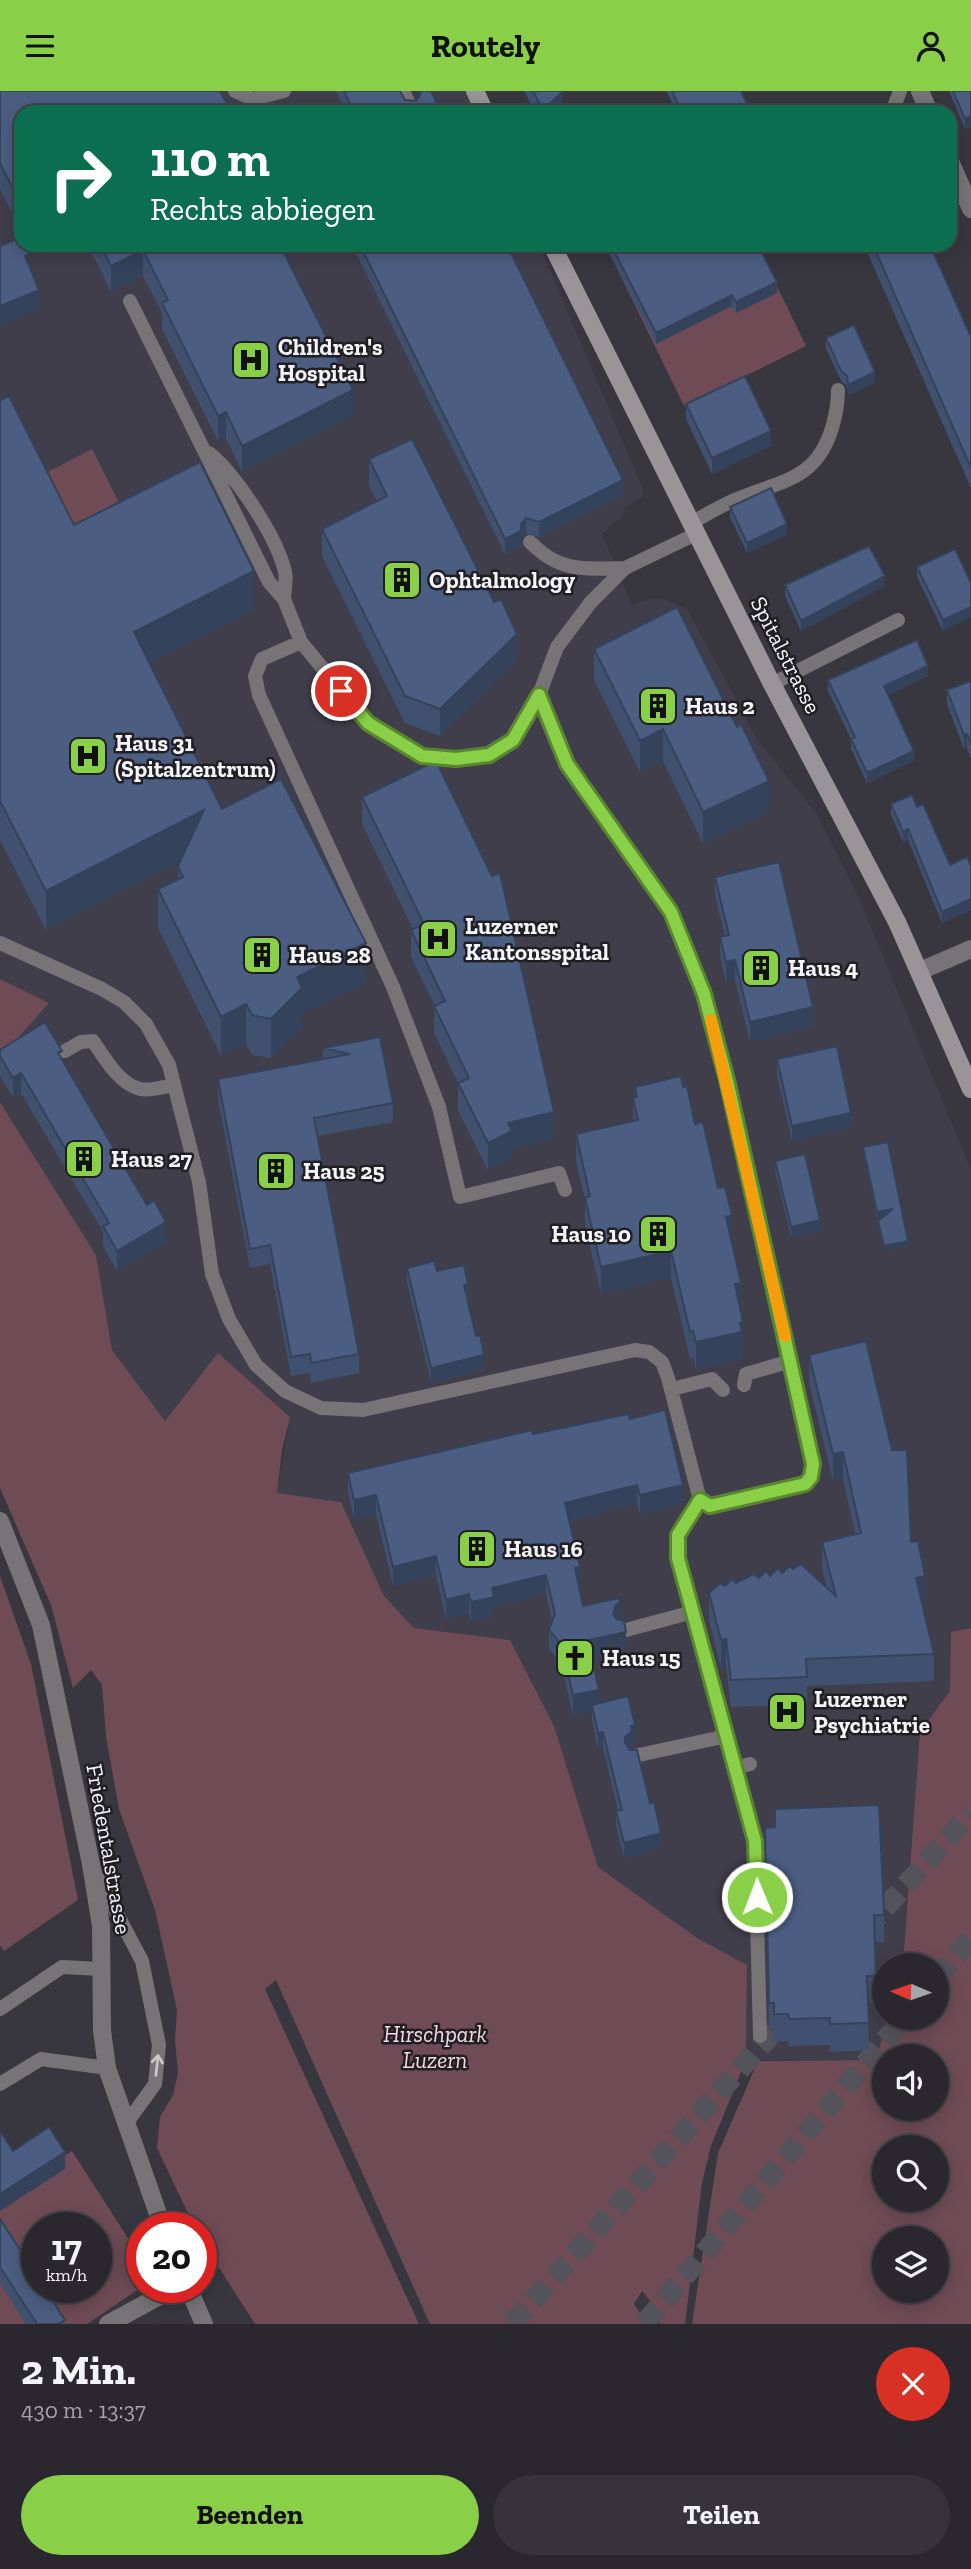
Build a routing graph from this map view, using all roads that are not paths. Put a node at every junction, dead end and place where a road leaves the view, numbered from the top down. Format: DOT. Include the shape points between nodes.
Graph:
graph roads {
  1 [pos="235,91"];
  2 [pos="284,91"];
  3 [pos="957,177"];
  4 [pos="971,209"];
  5 [pos="555,252"];
  6 [pos="131,301"];
  7 [pos="838,390"];
  8 [pos="693,529"];
  9 [pos="530,542"];
  10 [pos="625,568"];
  11 [pos="898,620"];
  12 [pos="300,642"];
  13 [pos="772,684"];
  14 [pos="539,695"];
  15 [pos="0,943"];
  16 [pos="971,949"];
  17 [pos="920,971"];
  18 [pos="65,1051"];
  19 [pos="174,1085"];
  20 [pos="971,1089"];
  21 [pos="565,1190"];
  22 [pos="791,1361"];
  23 [pos="744,1385"];
  24 [pos="672,1389"];
  25 [pos="723,1390"];
  26 [pos="700,1500"];
  27 [pos="0,1521"];
  28 [pos="692,1612"];
  29 [pos="622,1631"];
  30 [pos="727,1736"];
  31 [pos="634,1756"];
  32 [pos="91,1864"];
  33 [pos="101,1969"];
  34 [pos="0,2009"];
  35 [pos="760,2036"];
  36 [pos="107,2068"];
  37 [pos="0,2084"];
  38 [pos="126,2124"];
  39 [pos="158,2212"];
  40 [pos="147,2303"];
  41 [pos="195,2303"];
  42 [pos="108,2324"];
  43 [pos="204,2324"];
  1 -- 2 [label="lane" via="253,99"];
  3 -- 4 [label="street"];
  5 -- 8 [label="main road, Spitalstrasse"];
  6 -- 12 [label="lane" via="268,582 284,599"];
  7 -- 8 [label="lane" via="827,443 807,471 740,498"];
  8 -- 10 [label="lane"];
  8 -- 13 [label="main road, Spitalstrasse"];
  9 -- 10 [label="lane" via="547,559 570,566"];
  10 -- 14 [label="lane" via="568,628"];
  11 -- 13 [label="lane"];
  12 -- 14 [label="lane" via="368,723 422,756 456,759 489,755 513,740"];
  12 -- 21 [label="lane" via="262,659 255,676 259,695 393,987 439,1107 460,1197 559,1173"];
  13 -- 17 [label="main road, Spitalstrasse"];
  14 -- 22 [label="lane" via="567,764 671,912 704,994"];
  15 -- 19 [label="lane" via="124,1002 146,1024 169,1065"];
  16 -- 17 [label="street"];
  17 -- 20 [label="main road, Spitalstrasse"];
  18 -- 19 [label="lane" via="93,1041 129,1084 141,1090"];
  19 -- 24 [label="lane" via="199,1182 212,1274 229,1319 256,1365 285,1391 321,1408 363,1410 635,1350 649,1352 662,1362"];
  22 -- 23 [label="lane" via="746,1374"];
  22 -- 26 [label="lane" via="813,1464 811,1477 805,1484 710,1506"];
  24 -- 25 [label="lane" via="712,1379"];
  24 -- 26 [label="lane"];
  26 -- 28 [label="lane" via="678,1535 678,1558"];
  27 -- 32 [label="street, Friedentalstrasse" via="41,1625"];
  28 -- 29 [label="lane"];
  28 -- 30 [label="lane"];
  30 -- 31 [label="lane"];
  30 -- 35 [label="lane" via="743,1766 755,1841"];
  32 -- 33 [label="street, Friedentalstrasse" via="101,1926"];
  38 -- 32 [label="lane, one-way" via="155,2084 159,2045 142,1961"];
  33 -- 34 [label="lane" via="62,1967"];
  33 -- 36 [label="street, Friedentalstrasse"];
  36 -- 37 [label="lane" via="41,2059"];
  36 -- 38 [label="street, Friedentalstrasse"];
  38 -- 39 [label="street, Friedentalstrasse"];
  40 -- 42 [label="street"];
  41 -- 43 [label="street"];
}
